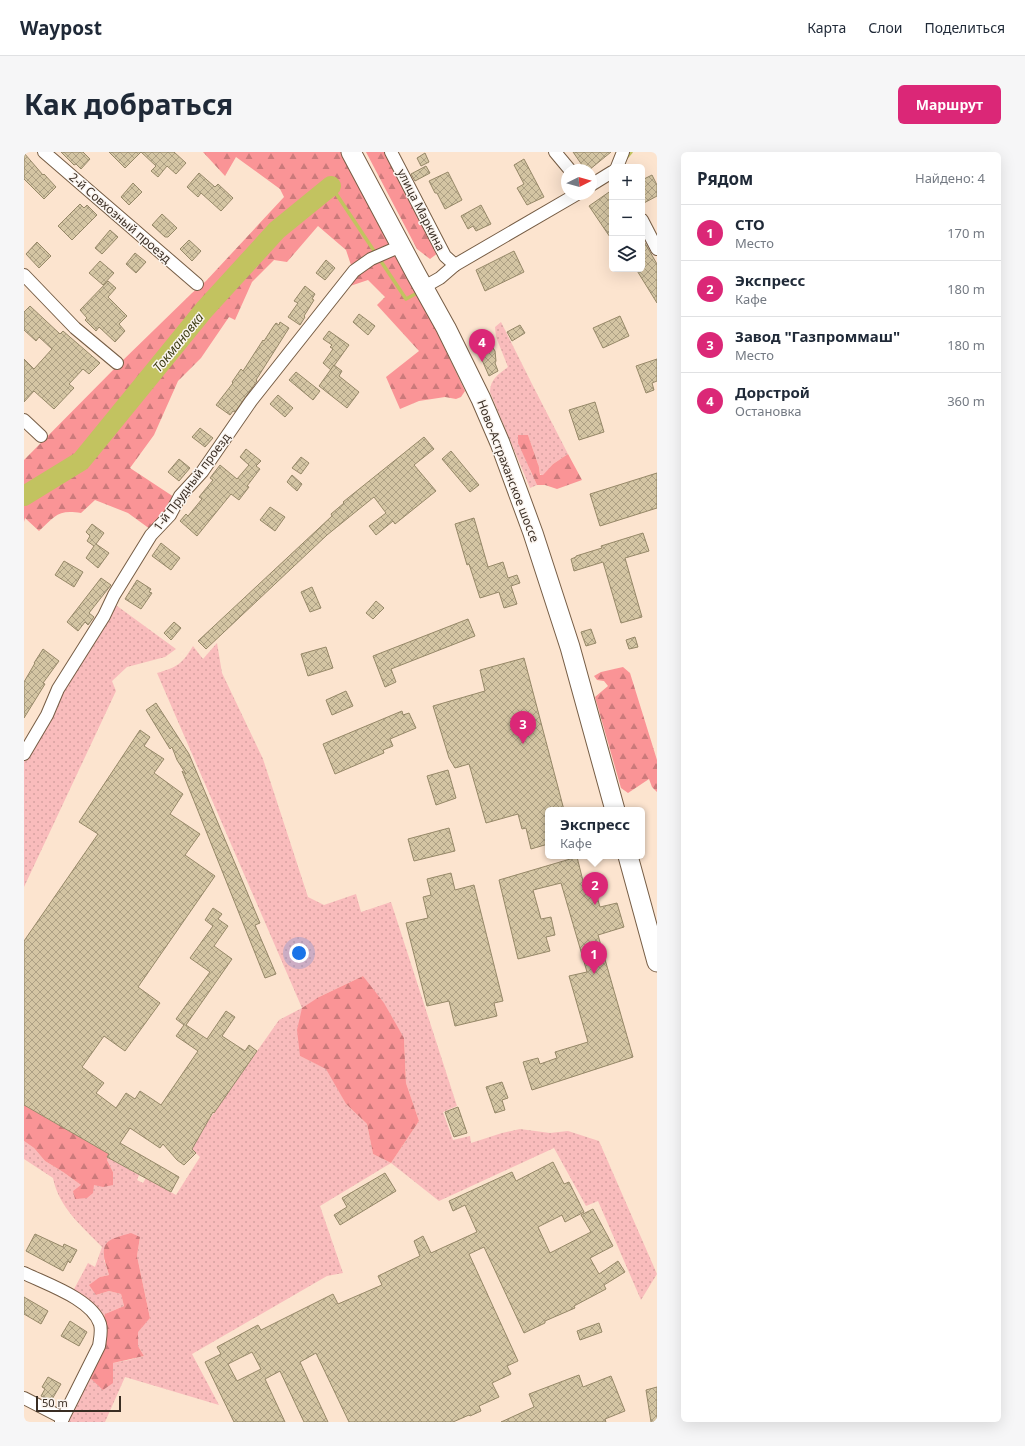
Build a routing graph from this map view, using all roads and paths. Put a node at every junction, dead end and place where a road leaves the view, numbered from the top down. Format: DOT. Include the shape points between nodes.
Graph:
graph roads {
  1 [pos="44,152"];
  2 [pos="351,152"];
  3 [pos="391,152"];
  4 [pos="555,152"];
  5 [pos="623,152"];
  6 [pos="565,164"];
  7 [pos="618,164"];
  8 [pos="609,174"];
  9 [pos="597,181"];
  10 [pos="567,200"];
  11 [pos="645,226"];
  12 [pos="401,246"];
  13 [pos="657,249"];
  14 [pos="455,266"];
  15 [pos="24,275"];
  16 [pos="197,284"];
  17 [pos="424,287"];
  18 [pos="117,363"];
  19 [pos="24,420"];
  20 [pos="41,436"];
  21 [pos="24,754"];
  22 [pos="614,807"];
  23 [pos="629,859"];
  24 [pos="657,962"];
  25 [pos="24,1273"];
  26 [pos="24,1398"];
  27 [pos="62,1420"];
  1 -- 16 [label="street, 2-й Совхозный проезд"];
  2 -- 12 [label="main road, Ново-Астраханское шоссе"];
  3 -- 14 [label="street, улица Маркина" via="445,256"];
  4 -- 6 [label="street"];
  5 -- 7 [label="street"];
  8 -- 9 [label="street"];
  10 -- 14 [label="street"];
  11 -- 13 [label="street"];
  12 -- 17 [label="main road, Ново-Астраханское шоссе"];
  12 -- 21 [label="street, 1-й Прудный проезд" via="371,259 354,271 251,401 202,472 180,496 170,515 150,535 104,616 58,689 47,715"];
  14 -- 17 [label="street"];
  15 -- 18 [label="street" via="75,328"];
  17 -- 22 [label="main road, Ново-Астраханское шоссе" via="481,399 522,501 570,647"];
  19 -- 20 [label="street"];
  23 -- 24 [label="main road"];
  25 -- 27 [label="street" via="81,1300 100,1324 99,1346"];
  26 -- 27 [label="street"];
}
